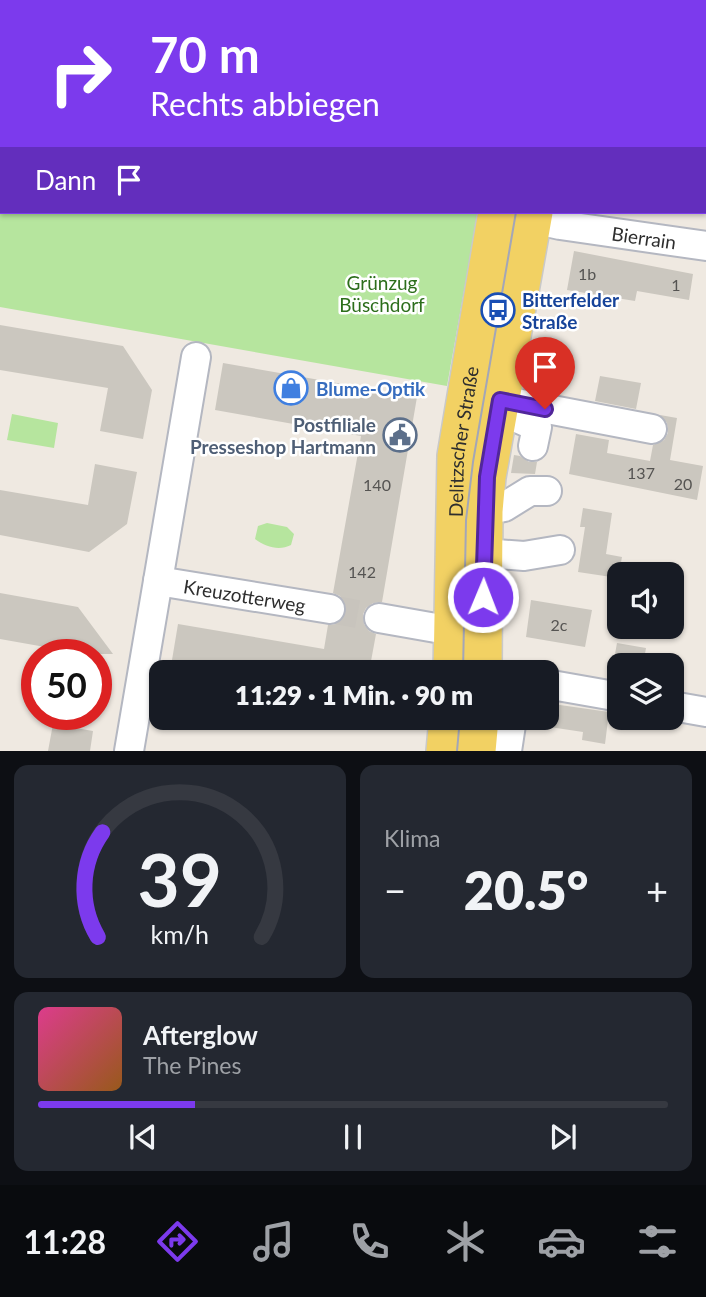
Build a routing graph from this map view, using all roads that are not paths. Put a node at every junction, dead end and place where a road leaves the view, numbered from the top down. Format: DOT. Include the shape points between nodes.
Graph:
graph roads {
  1 [pos="516,214"];
  2 [pos="516,214"];
  3 [pos="520,214"];
  4 [pos="706,246"];
  5 [pos="196,357"];
  6 [pos="499,408"];
  7 [pos="652,429"];
  8 [pos="533,446"];
  9 [pos="547,491"];
  10 [pos="484,511"];
  11 [pos="560,550"];
  12 [pos="484,553"];
  13 [pos="158,581"];
  14 [pos="330,609"];
  15 [pos="379,618"];
  16 [pos="473,647"];
  17 [pos="559,686"];
  18 [pos="607,695"];
  19 [pos="684,708"];
  20 [pos="706,712"];
  21 [pos="448,730"];
  22 [pos="479,730"];
  23 [pos="510,730"];
  24 [pos="129,751"];
  25 [pos="445,751"];
  26 [pos="477,751"];
  27 [pos="507,751"];
  1 -- 6 [label="main road, Delitzscher Straße"];
  2 -- 16 [label="main road, Delitzscher Straße" via="456,456"];
  3 -- 4 [label="street, Bierrain" via="560,225"];
  5 -- 13 [label="street, Kreuzotterweg"];
  6 -- 7 [label="street"];
  6 -- 8 [label="street" via="537,427"];
  6 -- 10 [label="main road, Delitzscher Straße"];
  9 -- 10 [label="street" via="530,491 504,508"];
  10 -- 12 [label="main road, Delitzscher Straße"];
  11 -- 12 [label="street" via="524,556"];
  12 -- 16 [label="main road, Delitzscher Straße"];
  13 -- 14 [label="street, Kreuzotterweg"];
  13 -- 24 [label="street, Kreuzotterweg"];
  15 -- 16 [label="street"];
  17 -- 18 [label="street"];
  19 -- 20 [label="street"];
  21 -- 25 [label="main road"];
  22 -- 26 [label="main road"];
  23 -- 27 [label="street"];
}
